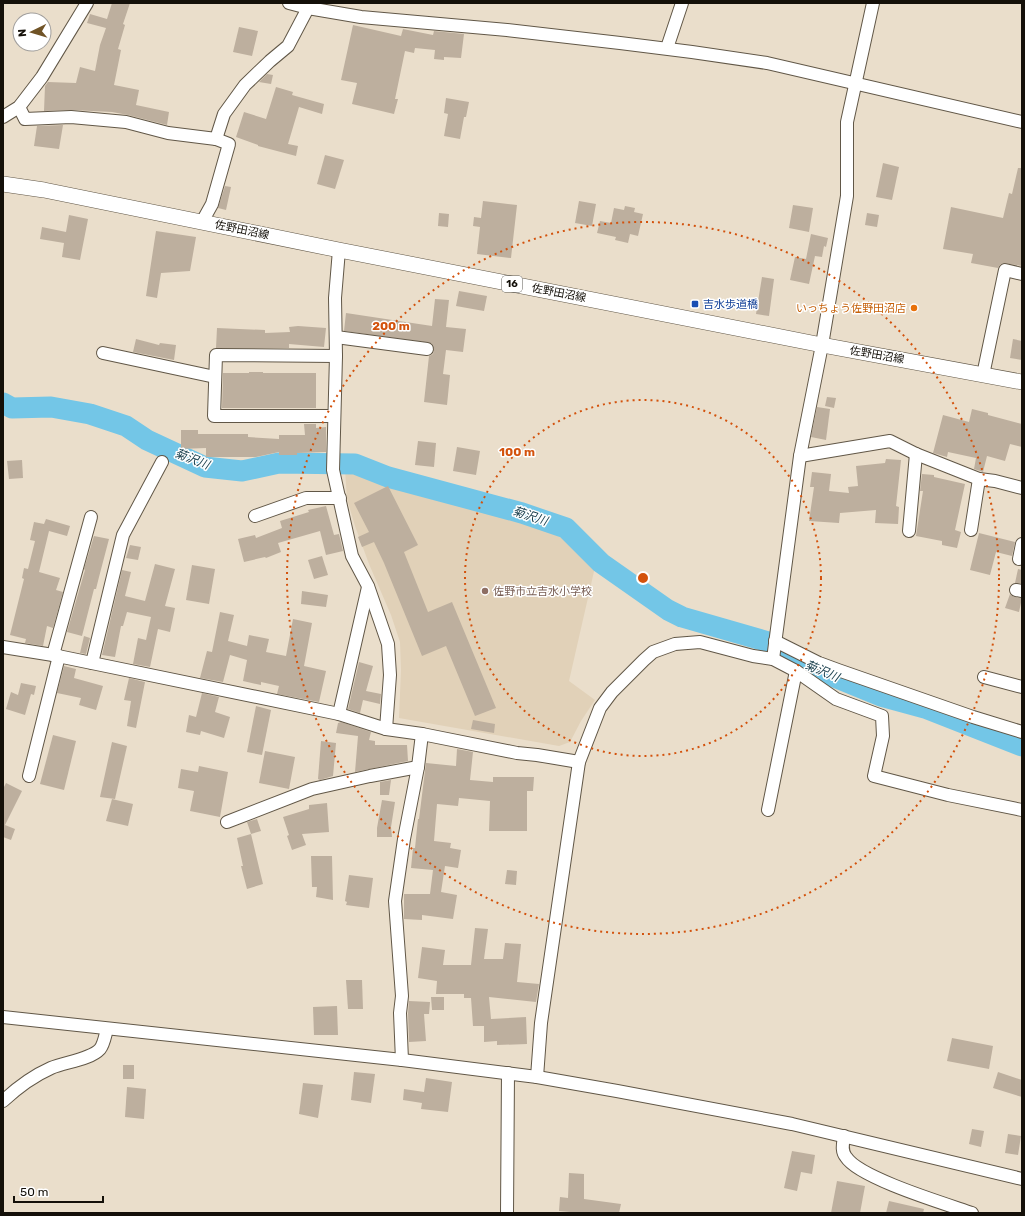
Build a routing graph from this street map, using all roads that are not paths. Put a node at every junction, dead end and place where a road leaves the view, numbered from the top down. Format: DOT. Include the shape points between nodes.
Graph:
graph roads {
  1 [pos="87,3"];
  2 [pos="289,3"];
  3 [pos="682,3"];
  4 [pos="873,3"];
  5 [pos="308,8"];
  6 [pos="667,48"];
  7 [pos="854,84"];
  8 [pos="19,107"];
  9 [pos="3,117"];
  10 [pos="1022,122"];
  11 [pos="216,139"];
  12 [pos="3,184"];
  13 [pos="202,222"];
  14 [pos="339,250"];
  15 [pos="1022,274"];
  16 [pos="336,337"];
  17 [pos="822,345"];
  18 [pos="427,349"];
  19 [pos="103,353"];
  20 [pos="336,356"];
  21 [pos="983,374"];
  22 [pos="215,377"];
  23 [pos="1022,382"];
  24 [pos="334,416"];
  25 [pos="916,454"];
  26 [pos="800,456"];
  27 [pos="162,462"];
  28 [pos="979,479"];
  29 [pos="1022,488"];
  30 [pos="340,498"];
  31 [pos="256,516"];
  32 [pos="91,517"];
  33 [pos="971,530"];
  34 [pos="909,531"];
  35 [pos="1022,544"];
  36 [pos="1019,559"];
  37 [pos="368,586"];
  38 [pos="775,641"];
  39 [pos="3,647"];
  40 [pos="56,656"];
  41 [pos="773,659"];
  42 [pos="92,663"];
  43 [pos="796,671"];
  44 [pos="984,677"];
  45 [pos="1022,687"];
  46 [pos="339,714"];
  47 [pos="386,729"];
  48 [pos="1022,732"];
  49 [pos="422,734"];
  50 [pos="579,762"];
  51 [pos="418,768"];
  52 [pos="29,776"];
  53 [pos="768,810"];
  54 [pos="1022,810"];
  55 [pos="227,822"];
  56 [pos="3,1017"];
  57 [pos="107,1029"];
  58 [pos="402,1060"];
  59 [pos="508,1073"];
  60 [pos="536,1077"];
  61 [pos="3,1100"];
  62 [pos="844,1136"];
  63 [pos="1022,1179"];
  64 [pos="940,1208"];
  65 [pos="507,1213"];
  66 [pos="972,1213"];
  1 -- 8 [label="street" via="42,77"];
  2 -- 5 [label="street"];
  3 -- 6 [label="street"];
  4 -- 7 [label="street"];
  5 -- 6 [label="street" via="361,17"];
  5 -- 11 [label="street" via="288,46 245,85 224,114"];
  6 -- 7 [label="street" via="767,63"];
  7 -- 10 [label="street"];
  7 -- 17 [label="street" via="847,122 847,196"];
  8 -- 9 [label="street"];
  8 -- 11 [label="street" via="25,119 71,117 126,122 168,133"];
  11 -- 13 [label="street" via="229,144 212,204"];
  12 -- 13 [label="main road, 佐野田沼線 / 16"];
  13 -- 14 [label="main road, 佐野田沼線 / 16"];
  14 -- 16 [label="street" via="335,298"];
  14 -- 17 [label="main road, 佐野田沼線 / 16"];
  15 -- 21 [label="street" via="1005,270"];
  16 -- 18 [label="street"];
  16 -- 20 [label="street"];
  17 -- 21 [label="main road, 佐野田沼線 / 16"];
  17 -- 26 [label="street"];
  19 -- 22 [label="street"];
  20 -- 22 [label="street" via="216,355"];
  20 -- 24 [label="street"];
  21 -- 23 [label="main road, 佐野田沼線 / 16"];
  22 -- 24 [label="street" via="214,416"];
  24 -- 30 [label="street" via="333,470"];
  25 -- 26 [label="street" via="890,441"];
  25 -- 28 [label="street"];
  25 -- 34 [label="street"];
  26 -- 38 [label="street"];
  27 -- 42 [label="street" via="123,536"];
  28 -- 29 [label="street"];
  28 -- 33 [label="street"];
  30 -- 31 [label="street" via="306,498"];
  30 -- 37 [label="street" via="352,556"];
  32 -- 40 [label="street"];
  35 -- 36 [label="street"];
  37 -- 46 [label="street"];
  37 -- 47 [label="street" via="388,644 390,675"];
  38 -- 41 [label="street"];
  38 -- 48 [label="street" via="818,663"];
  39 -- 40 [label="street"];
  40 -- 42 [label="street"];
  40 -- 52 [label="street"];
  41 -- 43 [label="street"];
  41 -- 50 [label="street" via="700,642 675,644 653,652 612,692 600,708"];
  42 -- 46 [label="street"];
  43 -- 53 [label="street"];
  43 -- 54 [label="street" via="836,698 882,716 883,736 874,776"];
  44 -- 45 [label="street"];
  46 -- 47 [label="street"];
  47 -- 49 [label="street"];
  49 -- 50 [label="street" via="517,753"];
  49 -- 51 [label="street"];
  50 -- 60 [label="street" via="540,1024"];
  51 -- 55 [label="street" via="312,789"];
  51 -- 58 [label="street" via="395,901 402,996"];
  56 -- 57 [label="street"];
  57 -- 58 [label="street"];
  57 -- 61 [label="street" via="103,1044 95,1053 53,1067 14,1090"];
  58 -- 59 [label="street"];
  59 -- 60 [label="street"];
  59 -- 65 [label="street"];
  60 -- 62 [label="street"];
  62 -- 63 [label="street"];
  62 -- 64 [label="street" via="842,1149 850,1163"];
  64 -- 66 [label="street"];
}
